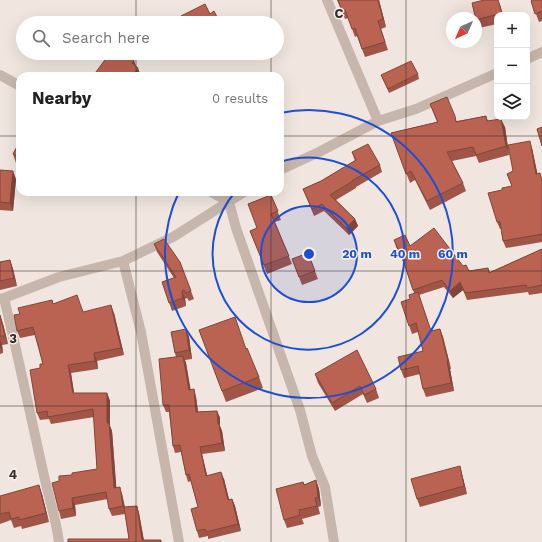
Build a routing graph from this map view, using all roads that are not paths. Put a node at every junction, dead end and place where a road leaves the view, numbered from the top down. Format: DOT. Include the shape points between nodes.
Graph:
graph roads {
  1 [pos="327,0"];
  2 [pos="542,52"];
  3 [pos="530,58"];
  4 [pos="494,74"];
  5 [pos="0,75"];
  6 [pos="16,84"];
  7 [pos="378,120"];
  8 [pos="284,168"];
  9 [pos="218,196"];
  10 [pos="238,196"];
  11 [pos="229,202"];
  12 [pos="123,261"];
  13 [pos="2,298"];
  14 [pos="59,542"];
  15 [pos="179,542"];
  16 [pos="334,542"];
  1 -- 7 [label="street"];
  2 -- 3 [label="street"];
  4 -- 7 [label="street" via="416,109"];
  5 -- 6 [label="street"];
  7 -- 8 [label="street"];
  9 -- 11 [label="street"];
  10 -- 11 [label="street"];
  11 -- 12 [label="street" via="173,237"];
  11 -- 16 [label="street" via="300,410 312,456 325,487"];
  12 -- 13 [label="street" via="59,277"];
  12 -- 15 [label="street" via="141,332"];
  13 -- 14 [label="street" via="27,394"];
}
